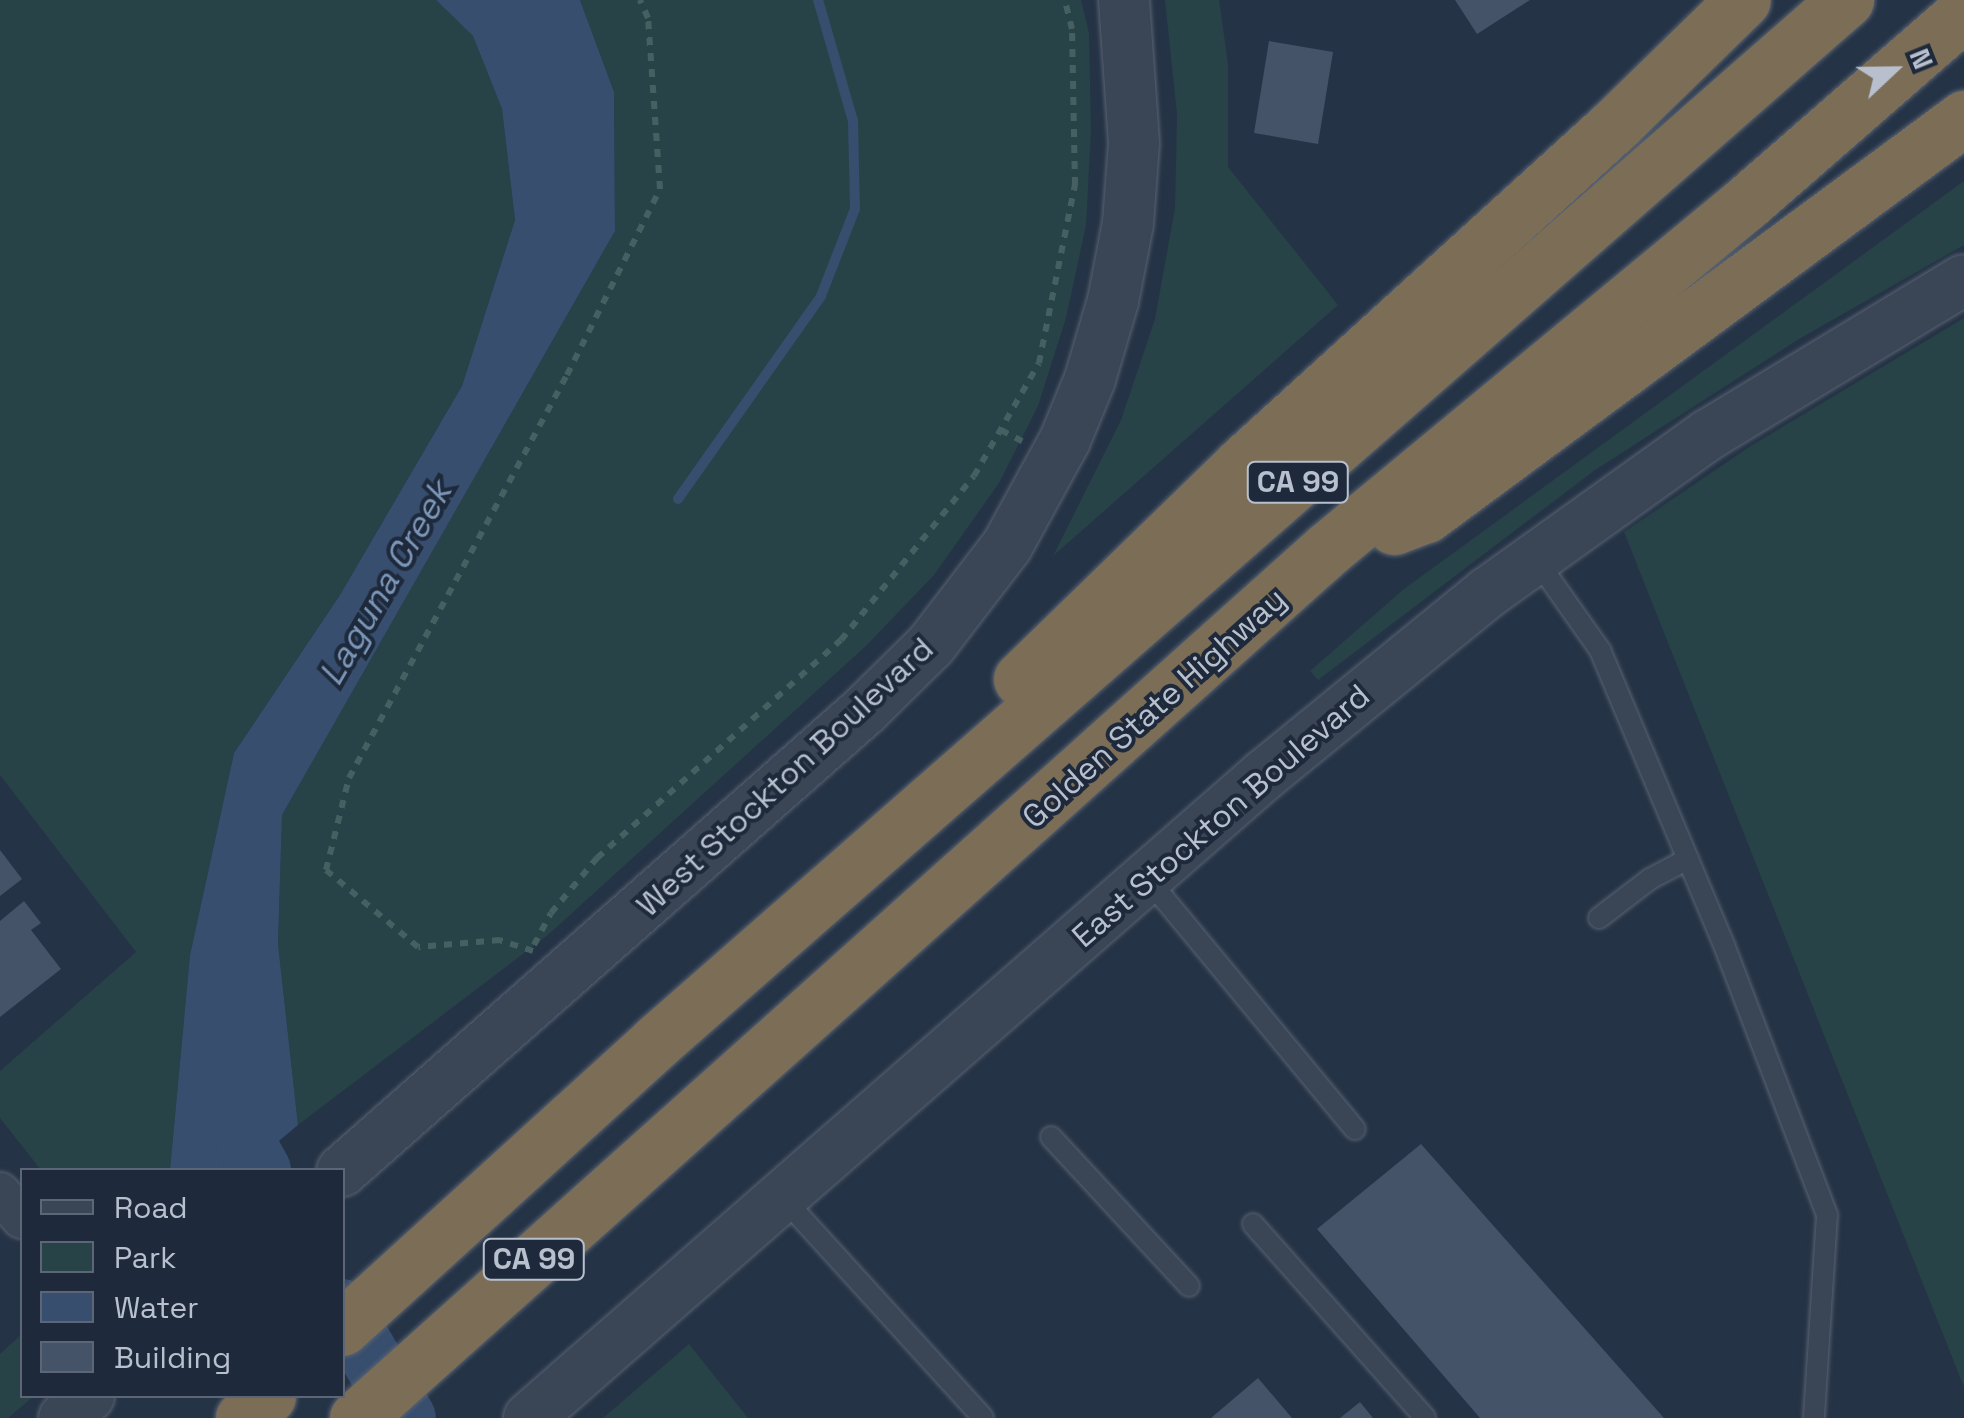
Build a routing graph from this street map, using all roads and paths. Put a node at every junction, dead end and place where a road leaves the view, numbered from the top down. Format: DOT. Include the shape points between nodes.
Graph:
graph roads {
  1 [pos="640,0"];
  2 [pos="1065,0"];
  3 [pos="1124,0"];
  4 [pos="1743,0"];
  5 [pos="1846,0"];
  6 [pos="1964,13"];
  7 [pos="1964,118"];
  8 [pos="1964,280"];
  9 [pos="1330,548"];
  10 [pos="1534,557"];
  11 [pos="1688,859"];
  12 [pos="1147,878"];
  13 [pos="1599,918"];
  14 [pos="750,964"];
  15 [pos="546,965"];
  16 [pos="1356,1129"];
  17 [pos="1050,1137"];
  18 [pos="345,1168"];
  19 [pos="0,1193"];
  20 [pos="783,1198"];
  21 [pos="20,1216"];
  22 [pos="1253,1224"];
  23 [pos="1188,1286"];
  24 [pos="345,1325"];
  25 [pos="86,1398"];
  26 [pos="266,1398"];
  27 [pos="64,1418"];
  28 [pos="244,1418"];
  29 [pos="356,1418"];
  30 [pos="529,1418"];
  31 [pos="983,1418"];
  32 [pos="1424,1418"];
  33 [pos="1814,1418"];
  1 -- 15 [label="path" via="648,18 660,189 348,778 326,870 418,947 500,940"];
  2 -- 15 [label="path" via="1072,29 1075,185 1039,364 974,476 841,640 597,858 551,913"];
  3 -- 15 [label="street, West Stockton Boulevard" via="1134,126 1128,222 1090,379 1035,500 977,590 850,724"];
  4 -- 14 [label="highway" via="1227,478 986,714"];
  5 -- 14 [label="highway, CA 99"];
  6 -- 9 [label="highway, Golden State Highway / CA 99"];
  7 -- 9 [label="highway" via="1426,516"];
  8 -- 10 [label="street, East Stockton Boulevard" via="1708,435"];
  9 -- 29 [label="highway, Golden State Highway / CA 99"];
  10 -- 11 [label="lane" via="1600,650"];
  10 -- 12 [label="street, East Stockton Boulevard" via="1264,774"];
  11 -- 13 [label="lane" via="1650,878"];
  11 -- 33 [label="lane" via="1827,1215"];
  12 -- 16 [label="lane"];
  12 -- 20 [label="street, East Stockton Boulevard"];
  14 -- 24 [label="highway, CA 99"];
  15 -- 18 [label="street, West Stockton Boulevard" via="516,1022"];
  17 -- 23 [label="lane"];
  19 -- 21 [label="street"];
  20 -- 30 [label="street, East Stockton Boulevard"];
  20 -- 31 [label="lane"];
  22 -- 32 [label="lane"];
  25 -- 27 [label="street"];
  26 -- 28 [label="highway"];
}
